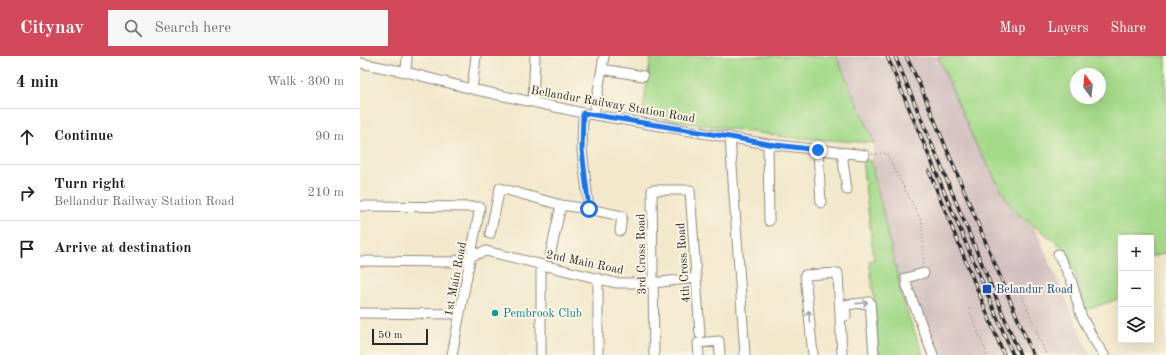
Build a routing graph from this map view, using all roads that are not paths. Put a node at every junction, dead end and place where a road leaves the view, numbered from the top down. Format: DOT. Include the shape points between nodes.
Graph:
graph roads {
  1 [pos="407,56"];
  2 [pos="476,56"];
  3 [pos="535,56"];
  4 [pos="604,56"];
  5 [pos="360,63"];
  6 [pos="602,68"];
  7 [pos="406,72"];
  8 [pos="643,76"];
  9 [pos="472,89"];
  10 [pos="533,102"];
  11 [pos="583,113"];
  12 [pos="594,115"];
  13 [pos="730,137"];
  14 [pos="768,144"];
  15 [pos="818,150"];
  16 [pos="842,153"];
  17 [pos="865,155"];
  18 [pos="690,190"];
  19 [pos="847,190"];
  20 [pos="821,203"];
  21 [pos="561,205"];
  22 [pos="360,206"];
  23 [pos="589,209"];
  24 [pos="769,221"];
  25 [pos="620,231"];
  26 [pos="490,234"];
  27 [pos="1058,254"];
  28 [pos="471,255"];
  29 [pos="550,256"];
  30 [pos="360,261"];
  31 [pos="541,265"];
  32 [pos="924,273"];
  33 [pos="695,278"];
  34 [pos="598,279"];
  35 [pos="653,283"];
  36 [pos="360,313"];
  37 [pos="460,314"];
  38 [pos="700,334"];
  39 [pos="452,355"];
  40 [pos="541,355"];
  41 [pos="598,355"];
  42 [pos="654,355"];
  43 [pos="699,355"];
  44 [pos="720,355"];
  45 [pos="745,355"];
  46 [pos="813,355"];
  47 [pos="842,355"];
  48 [pos="849,355"];
  49 [pos="874,355"];
  50 [pos="933,355"];
  51 [pos="1104,355"];
  1 -- 7 [label="street"];
  2 -- 9 [label="street"];
  3 -- 10 [label="street"];
  4 -- 6 [label="street"];
  5 -- 7 [label="street, Bellandur Railway Station Road"];
  6 -- 8 [label="street"];
  6 -- 12 [label="street"];
  7 -- 9 [label="street, Bellandur Railway Station Road"];
  9 -- 10 [label="street, Bellandur Railway Station Road"];
  10 -- 11 [label="street, Bellandur Railway Station Road"];
  11 -- 12 [label="street, Bellandur Railway Station Road"];
  11 -- 23 [label="street" via="582,150"];
  12 -- 13 [label="street, Bellandur Railway Station Road"];
  13 -- 14 [label="street, Bellandur Railway Station Road"];
  13 -- 45 [label="street"];
  14 -- 15 [label="street, Bellandur Railway Station Road"];
  14 -- 24 [label="street"];
  15 -- 16 [label="street, Bellandur Railway Station Road"];
  15 -- 20 [label="street"];
  16 -- 17 [label="street, Bellandur Railway Station Road"];
  16 -- 19 [label="street"];
  18 -- 33 [label="street, 4th Cross Road"];
  18 -- 35 [label="street, 3rd Cross Road" via="652,190"];
  21 -- 23 [label="street"];
  21 -- 26 [label="street" via="500,188"];
  21 -- 29 [label="street"];
  22 -- 28 [label="street, 1st Main Road" via="480,207"];
  23 -- 25 [label="street" via="622,216"];
  27 -- 51 [label="street" via="1071,279 1081,315"];
  28 -- 30 [label="street" via="452,262"];
  28 -- 31 [label="street, 2nd Main Road" via="486,251"];
  28 -- 37 [label="street, 1st Main Road"];
  31 -- 34 [label="street, 2nd Main Road"];
  31 -- 40 [label="street"];
  32 -- 50 [label="street" via="906,278"];
  33 -- 35 [label="street, 2nd Main Road"];
  33 -- 38 [label="street, 4th Cross Road"];
  34 -- 35 [label="street, 2nd Main Road" via="616,283"];
  34 -- 41 [label="street"];
  35 -- 42 [label="street, 3rd Cross Road"];
  36 -- 37 [label="street"];
  37 -- 39 [label="street, 1st Main Road"];
  43 -- 44 [label="street" via="698,343 719,341"];
  46 -- 47 [label="street, one-way" via="805,275 838,273"];
  48 -- 49 [label="street, one-way" via="845,305 870,302"];
}
